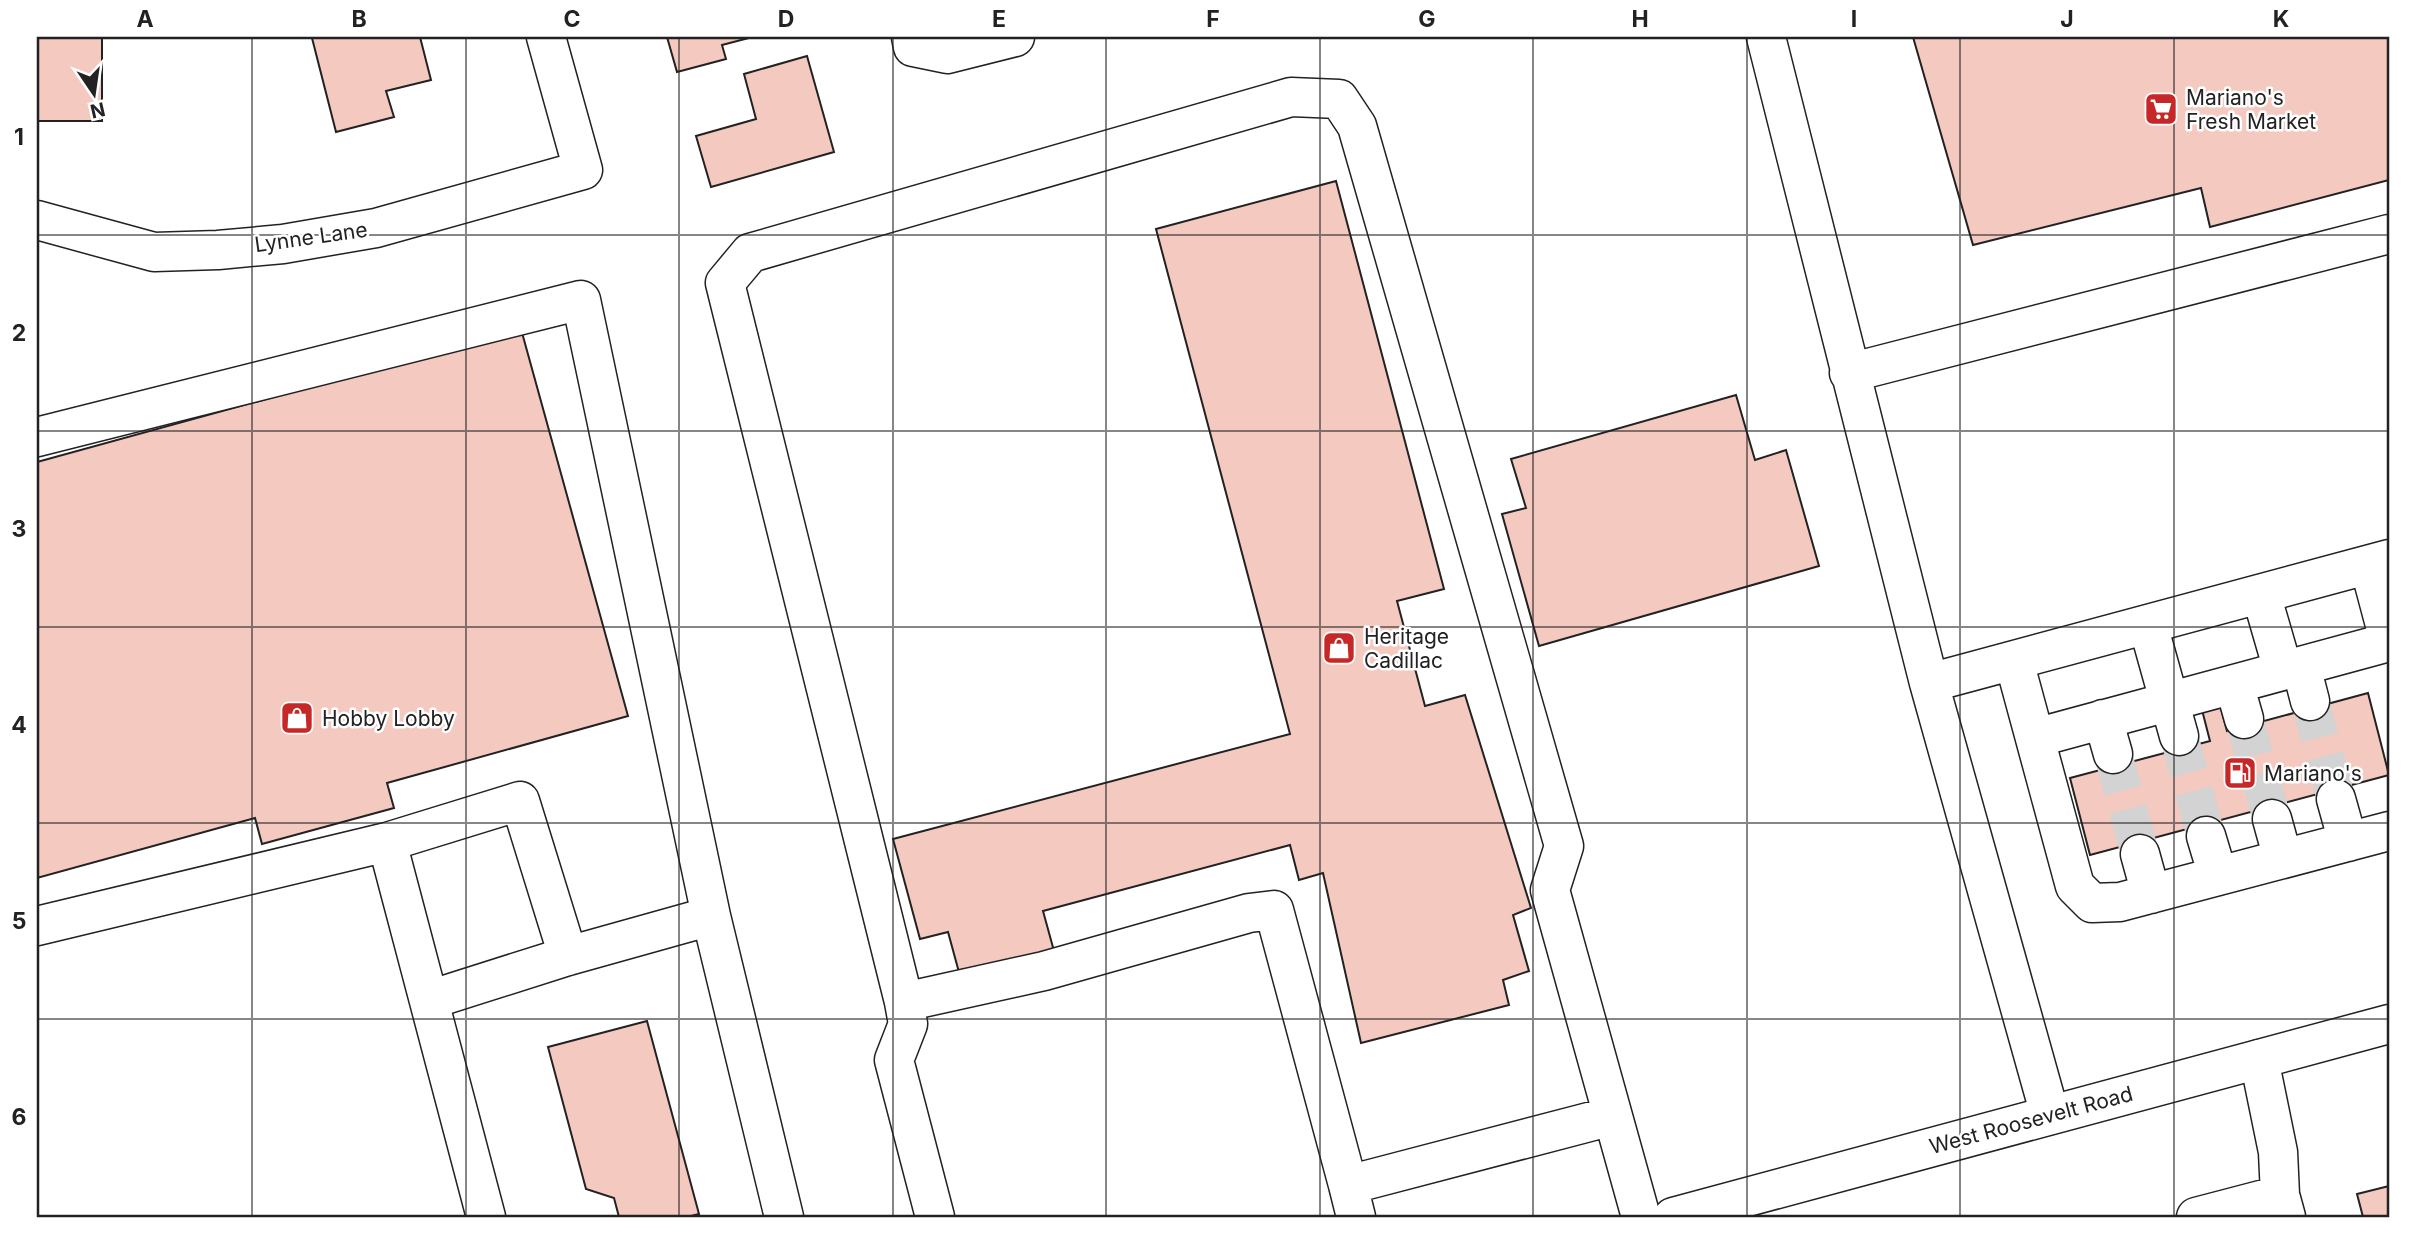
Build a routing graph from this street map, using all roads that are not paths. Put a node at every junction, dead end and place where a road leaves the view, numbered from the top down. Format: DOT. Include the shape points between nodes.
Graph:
graph roads {
  1 [pos="547,37"];
  2 [pos="911,37"];
  3 [pos="1016,37"];
  4 [pos="1766,37"];
  5 [pos="37,220"];
  6 [pos="2389,233"];
  7 [pos="1849,373"];
  8 [pos="37,437"];
  9 [pos="2379,562"];
  10 [pos="2261,594"];
  11 [pos="2148,625"];
  12 [pos="2389,641"];
  13 [pos="2014,661"];
  14 [pos="2298,679"];
  15 [pos="1928,683"];
  16 [pos="2174,719"];
  17 [pos="2035,738"];
  18 [pos="2336,799"];
  19 [pos="2272,819"];
  20 [pos="2389,831"];
  21 [pos="2206,836"];
  22 [pos="387,842"];
  23 [pos="2348,842"];
  24 [pos="2140,854"];
  25 [pos="2283,859"];
  26 [pos="2218,877"];
  27 [pos="2151,894"];
  28 [pos="711,916"];
  29 [pos="37,926"];
  30 [pos="568,956"];
  31 [pos="429,1000"];
  32 [pos="904,1002"];
  33 [pos="2389,1024"];
  34 [pos="2259,1059"];
  35 [pos="2050,1115"];
  36 [pos="1612,1116"];
  37 [pos="1352,1201"];
  38 [pos="2283,1206"];
  39 [pos="486,1217"];
  40 [pos="784,1217"];
  41 [pos="935,1217"];
  42 [pos="1641,1217"];
  43 [pos="1673,1217"];
  44 [pos="2196,1217"];
  1 -- 5 [label="street, Lynne Lane" via="583,170 376,228 284,244 154,252"];
  2 -- 3 [label="street" via="914,47 947,54"];
  4 -- 7 [label="street"];
  6 -- 7 [label="street"];
  7 -- 15 [label="street"];
  8 -- 28 [label="street" via="581,300"];
  9 -- 10 [label="street"];
  9 -- 12 [label="street"];
  10 -- 11 [label="street"];
  10 -- 14 [label="street"];
  11 -- 13 [label="street"];
  11 -- 16 [label="street"];
  12 -- 14 [label="street"];
  13 -- 15 [label="street"];
  13 -- 17 [label="street"];
  14 -- 16 [label="street"];
  15 -- 35 [label="street"];
  16 -- 17 [label="street" via="2108,736"];
  17 -- 27 [label="street" via="2075,886 2092,903"];
  18 -- 23 [label="street"];
  19 -- 25 [label="street"];
  20 -- 23 [label="street"];
  21 -- 26 [label="street"];
  22 -- 29 [label="street"];
  22 -- 30 [label="street" via="520,801"];
  22 -- 31 [label="street"];
  23 -- 25 [label="street"];
  24 -- 27 [label="street"];
  25 -- 26 [label="street"];
  26 -- 27 [label="street"];
  28 -- 30 [label="street"];
  28 -- 40 [label="street"];
  30 -- 31 [label="street"];
  31 -- 39 [label="street"];
  32 -- 36 [label="street" via="725,283 750,253 1291,97 1339,99 1357,126 1564,846 1550,890"];
  32 -- 37 [label="street" via="1044,971 1249,912 1274,910"];
  32 -- 41 [label="street" via="908,1024 894,1060"];
  33 -- 34 [label="street, West Roosevelt Road"];
  34 -- 35 [label="street, West Roosevelt Road"];
  34 -- 38 [label="street" via="2278,1153"];
  35 -- 43 [label="street, West Roosevelt Road"];
  36 -- 37 [label="street"];
  36 -- 42 [label="street"];
  38 -- 44 [label="street"];
}
